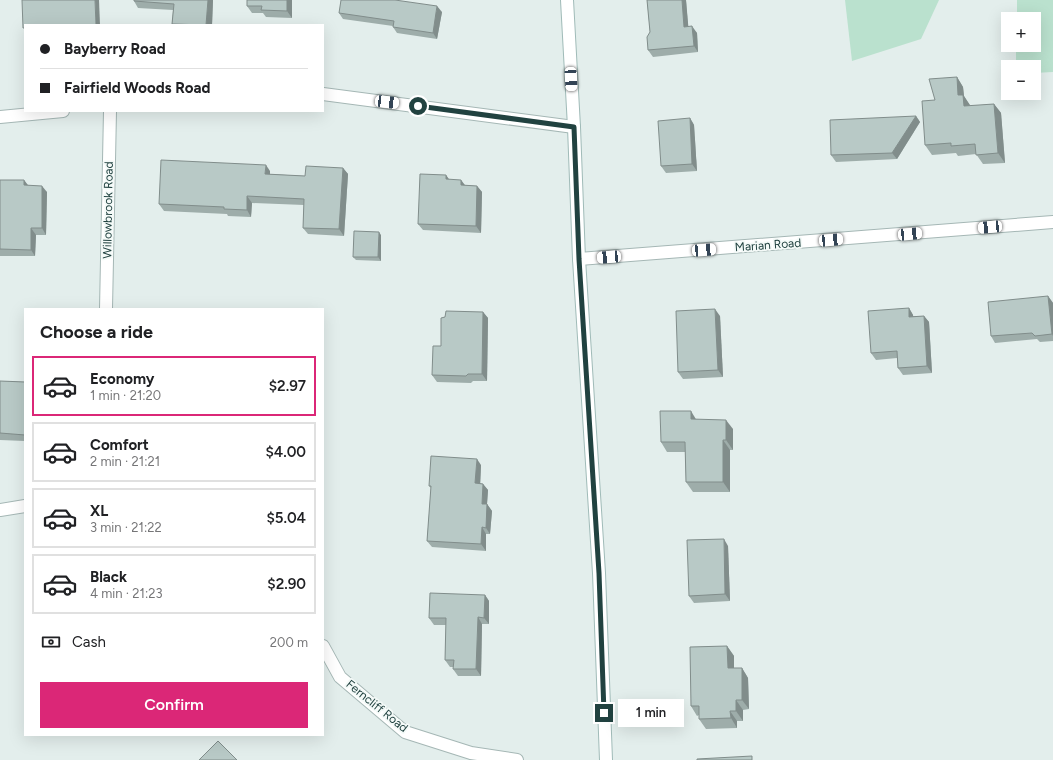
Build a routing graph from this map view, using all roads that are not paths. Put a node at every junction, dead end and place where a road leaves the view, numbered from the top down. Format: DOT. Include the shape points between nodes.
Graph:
graph roads {
  1 [pos="567,0"];
  2 [pos="324,94"];
  3 [pos="52,112"];
  4 [pos="110,112"];
  5 [pos="0,117"];
  6 [pos="574,127"];
  7 [pos="1053,222"];
  8 [pos="579,259"];
  9 [pos="106,308"];
  10 [pos="24,506"];
  11 [pos="0,510"];
  12 [pos="324,648"];
  13 [pos="517,760"];
  14 [pos="606,760"];
  1 -- 6 [label="street"];
  2 -- 6 [label="street"];
  3 -- 5 [label="street"];
  4 -- 9 [label="street, Willowbrook Road"];
  6 -- 8 [label="street"];
  7 -- 8 [label="street, Marian Road"];
  8 -- 14 [label="street" via="599,573"];
  10 -- 11 [label="street"];
  12 -- 13 [label="street, Ferncliff Road" via="340,676 405,732 471,753"];
}
